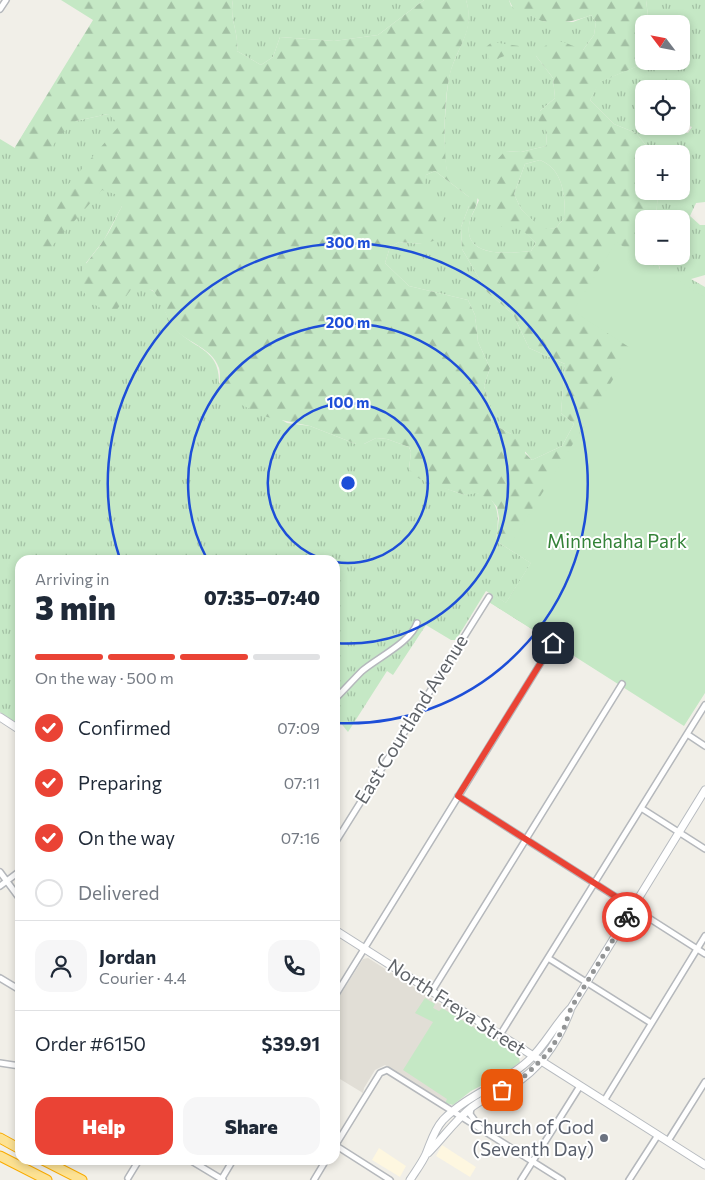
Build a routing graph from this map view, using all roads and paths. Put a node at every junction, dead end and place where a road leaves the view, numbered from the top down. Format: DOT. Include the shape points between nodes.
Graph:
graph roads {
  1 [pos="6,0"];
  2 [pos="0,9"];
  3 [pos="489,597"];
  4 [pos="417,623"];
  5 [pos="553,643"];
  6 [pos="622,684"];
  7 [pos="340,694"];
  8 [pos="705,705"];
  9 [pos="1,719"];
  10 [pos="15,727"];
  11 [pos="687,734"];
  12 [pos="705,746"];
  13 [pos="705,790"];
  14 [pos="458,796"];
  15 [pos="641,808"];
  16 [pos="679,833"];
  17 [pos="340,834"];
  18 [pos="526,839"];
  19 [pos="705,849"];
  20 [pos="0,872"];
  21 [pos="15,875"];
  22 [pos="6,881"];
  23 [pos="595,883"];
  24 [pos="0,886"];
  25 [pos="15,893"];
  26 [pos="632,907"];
  27 [pos="340,933"];
  28 [pos="705,936"];
  29 [pos="365,948"];
  30 [pos="697,949"];
  31 [pos="705,954"];
  32 [pos="548,958"];
  33 [pos="0,978"];
  34 [pos="587,982"];
  35 [pos="15,987"];
  36 [pos="340,988"];
  37 [pos="432,991"];
  38 [pos="571,1008"];
  39 [pos="652,1023"];
  40 [pos="500,1035"];
  41 [pos="533,1056"];
  42 [pos="541,1061"];
  43 [pos="0,1064"];
  44 [pos="15,1066"];
  45 [pos="705,1082"];
  46 [pos="580,1086"];
  47 [pos="604,1100"];
  48 [pos="472,1107"];
  49 [pos="452,1112"];
  50 [pos="460,1117"];
  51 [pos="482,1131"];
  52 [pos="658,1135"];
  53 [pos="0,1138"];
  54 [pos="340,1138"];
  55 [pos="668,1141"];
  56 [pos="15,1146"];
  57 [pos="340,1149"];
  58 [pos="426,1155"];
  59 [pos="0,1156"];
  60 [pos="532,1162"];
  61 [pos="15,1164"];
  62 [pos="18,1165"];
  63 [pos="53,1165"];
  64 [pos="136,1165"];
  65 [pos="198,1165"];
  66 [pos="230,1165"];
  67 [pos="323,1165"];
  68 [pos="705,1165"];
  69 [pos="128,1178"];
  70 [pos="47,1180"];
  71 [pos="82,1180"];
  72 [pos="222,1180"];
  73 [pos="314,1180"];
  74 [pos="390,1180"];
  75 [pos="410,1180"];
  76 [pos="521,1180"];
  77 [pos="562,1180"];
  78 [pos="629,1180"];
  1 -- 2 [label="street"];
  3 -- 17 [label="street, East Courtland Avenue"];
  4 -- 7 [label="street" via="410,633"];
  5 -- 14 [label="street"];
  6 -- 18 [label="street"];
  8 -- 11 [label="street"];
  9 -- 10 [label="main road"];
  11 -- 12 [label="street"];
  11 -- 15 [label="street"];
  13 -- 16 [label="main road"];
  14 -- 18 [label="street"];
  14 -- 29 [label="street"];
  15 -- 16 [label="street"];
  15 -- 23 [label="street"];
  16 -- 19 [label="street"];
  16 -- 26 [label="main road"];
  18 -- 23 [label="street"];
  18 -- 37 [label="street"];
  20 -- 22 [label="street"];
  21 -- 22 [label="street"];
  22 -- 24 [label="street"];
  22 -- 25 [label="street"];
  23 -- 26 [label="street"];
  23 -- 32 [label="street"];
  26 -- 30 [label="street"];
  26 -- 34 [label="main road"];
  27 -- 29 [label="main road, North Freya Street"];
  28 -- 30 [label="street"];
  29 -- 36 [label="street"];
  29 -- 37 [label="main road, North Freya Street"];
  30 -- 31 [label="street"];
  30 -- 39 [label="street"];
  32 -- 34 [label="street"];
  32 -- 40 [label="street"];
  33 -- 35 [label="street"];
  34 -- 38 [label="main road"];
  34 -- 39 [label="street"];
  37 -- 40 [label="main road, North Freya Street"];
  38 -- 41 [label="main road"];
  38 -- 42 [label="main road" via="564,1028"];
  39 -- 47 [label="street"];
  40 -- 41 [label="main road, North Freya Street"];
  41 -- 42 [label="main road, North Freya Street"];
  41 -- 49 [label="main road"];
  42 -- 46 [label="main road, North Freya Street"];
  42 -- 48 [label="main road" via="514,1084"];
  43 -- 44 [label="street"];
  45 -- 55 [label="street"];
  46 -- 47 [label="main road, North Freya Street"];
  46 -- 60 [label="street"];
  47 -- 52 [label="main road, North Freya Street"];
  48 -- 50 [label="main road"];
  48 -- 51 [label="street" via="470,1114"];
  49 -- 50 [label="street"];
  49 -- 54 [label="street" via="384,1070"];
  49 -- 58 [label="main road" via="434,1133"];
  50 -- 51 [label="street"];
  50 -- 58 [label="main road"];
  51 -- 60 [label="street"];
  52 -- 55 [label="main road, North Freya Street"];
  52 -- 78 [label="street"];
  53 -- 56 [label="highway"];
  55 -- 68 [label="main road, North Freya Street"];
  57 -- 74 [label="street"];
  58 -- 75 [label="main road"];
  59 -- 61 [label="highway"];
  60 -- 76 [label="street"];
  60 -- 77 [label="street"];
  62 -- 70 [label="highway"];
  63 -- 71 [label="highway"];
  64 -- 69 [label="street"];
  65 -- 72 [label="street"];
  66 -- 72 [label="street"];
  67 -- 73 [label="street"];
}
